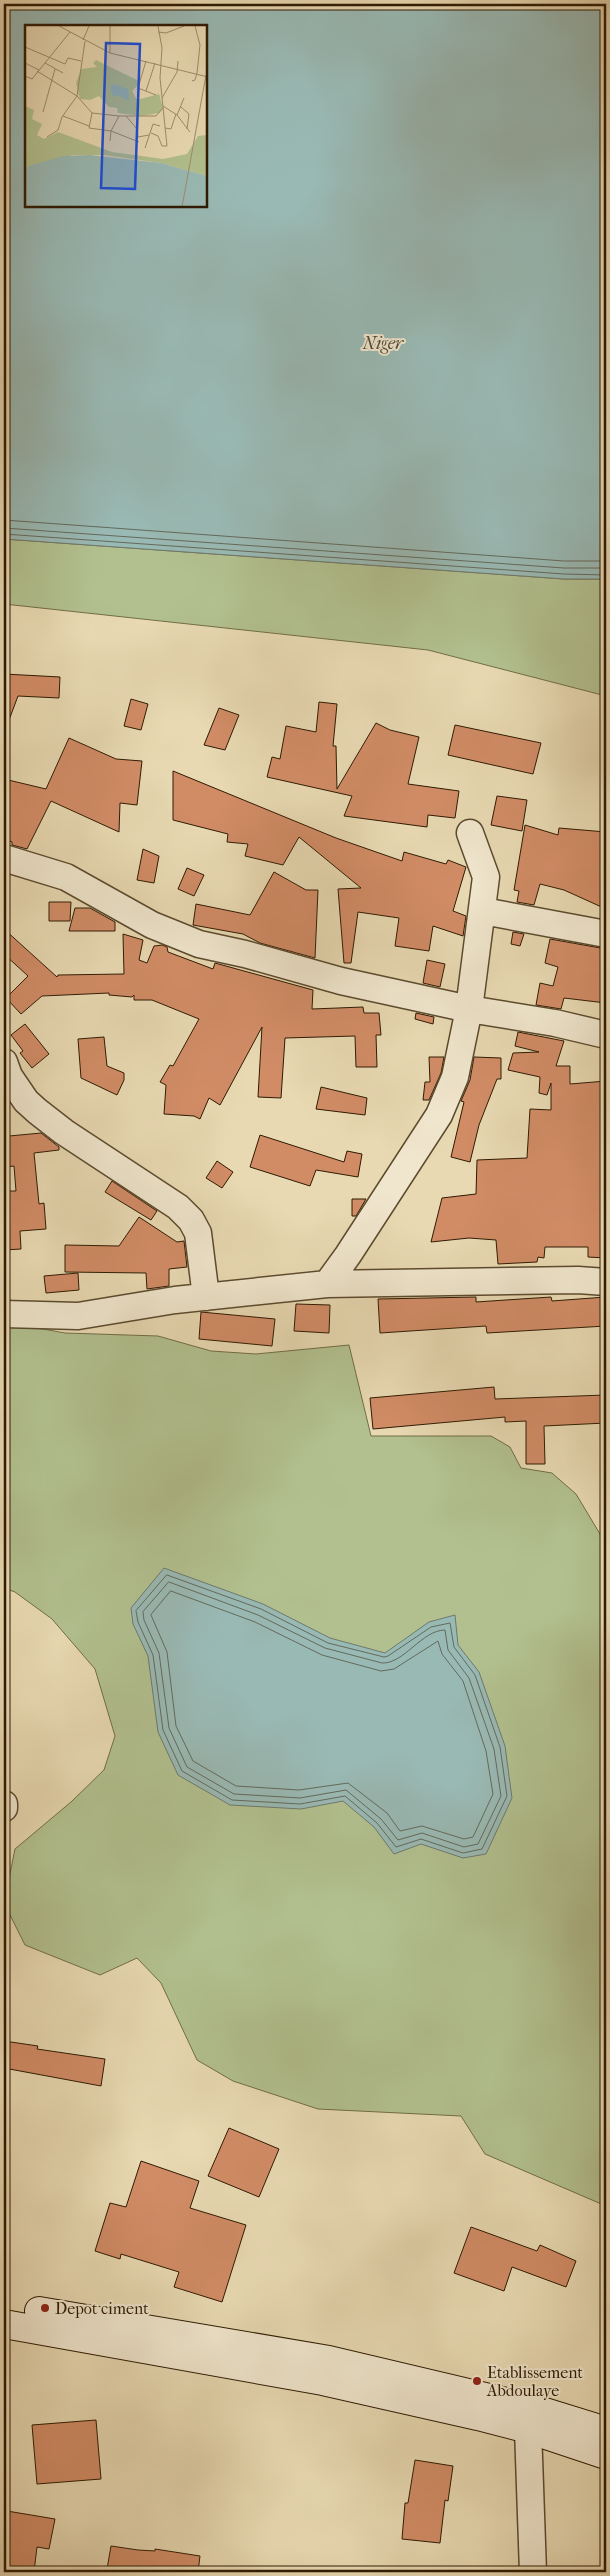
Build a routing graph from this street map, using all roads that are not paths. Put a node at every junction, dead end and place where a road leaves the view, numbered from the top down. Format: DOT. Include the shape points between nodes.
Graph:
graph roads {
  1 [pos="470,832"];
  2 [pos="4,858"];
  3 [pos="483,911"];
  4 [pos="606,934"];
  5 [pos="469,1009"];
  6 [pos="606,1035"];
  7 [pos="4,1062"];
  8 [pos="606,1282"];
  9 [pos="326,1284"];
  10 [pos="206,1297"];
  11 [pos="4,1314"];
  12 [pos="4,1804"];
  13 [pos="4,1808"];
  14 [pos="4,2306"];
  15 [pos="4,2324"];
  16 [pos="530,2418"];
  17 [pos="606,2431"];
  18 [pos="606,2455"];
  19 [pos="533,2572"];
  1 -- 3 [label="street" via="486,877"];
  2 -- 5 [label="street" via="66,877 152,925 199,944 341,981"];
  3 -- 4 [label="street"];
  3 -- 5 [label="street"];
  5 -- 6 [label="street"];
  5 -- 9 [label="street" via="456,1076 439,1115"];
  7 -- 10 [label="street" via="9,1076 36,1111 178,1207 191,1220 198,1233"];
  8 -- 9 [label="street"];
  9 -- 10 [label="street"];
  10 -- 11 [label="street" via="78,1316"];
  12 -- 13 [label="street"];
  14 -- 16 [label="main road" via="329,2360"];
  15 -- 16 [label="main road"];
  16 -- 17 [label="main road"];
  16 -- 18 [label="main road"];
  16 -- 19 [label="street"];
}
